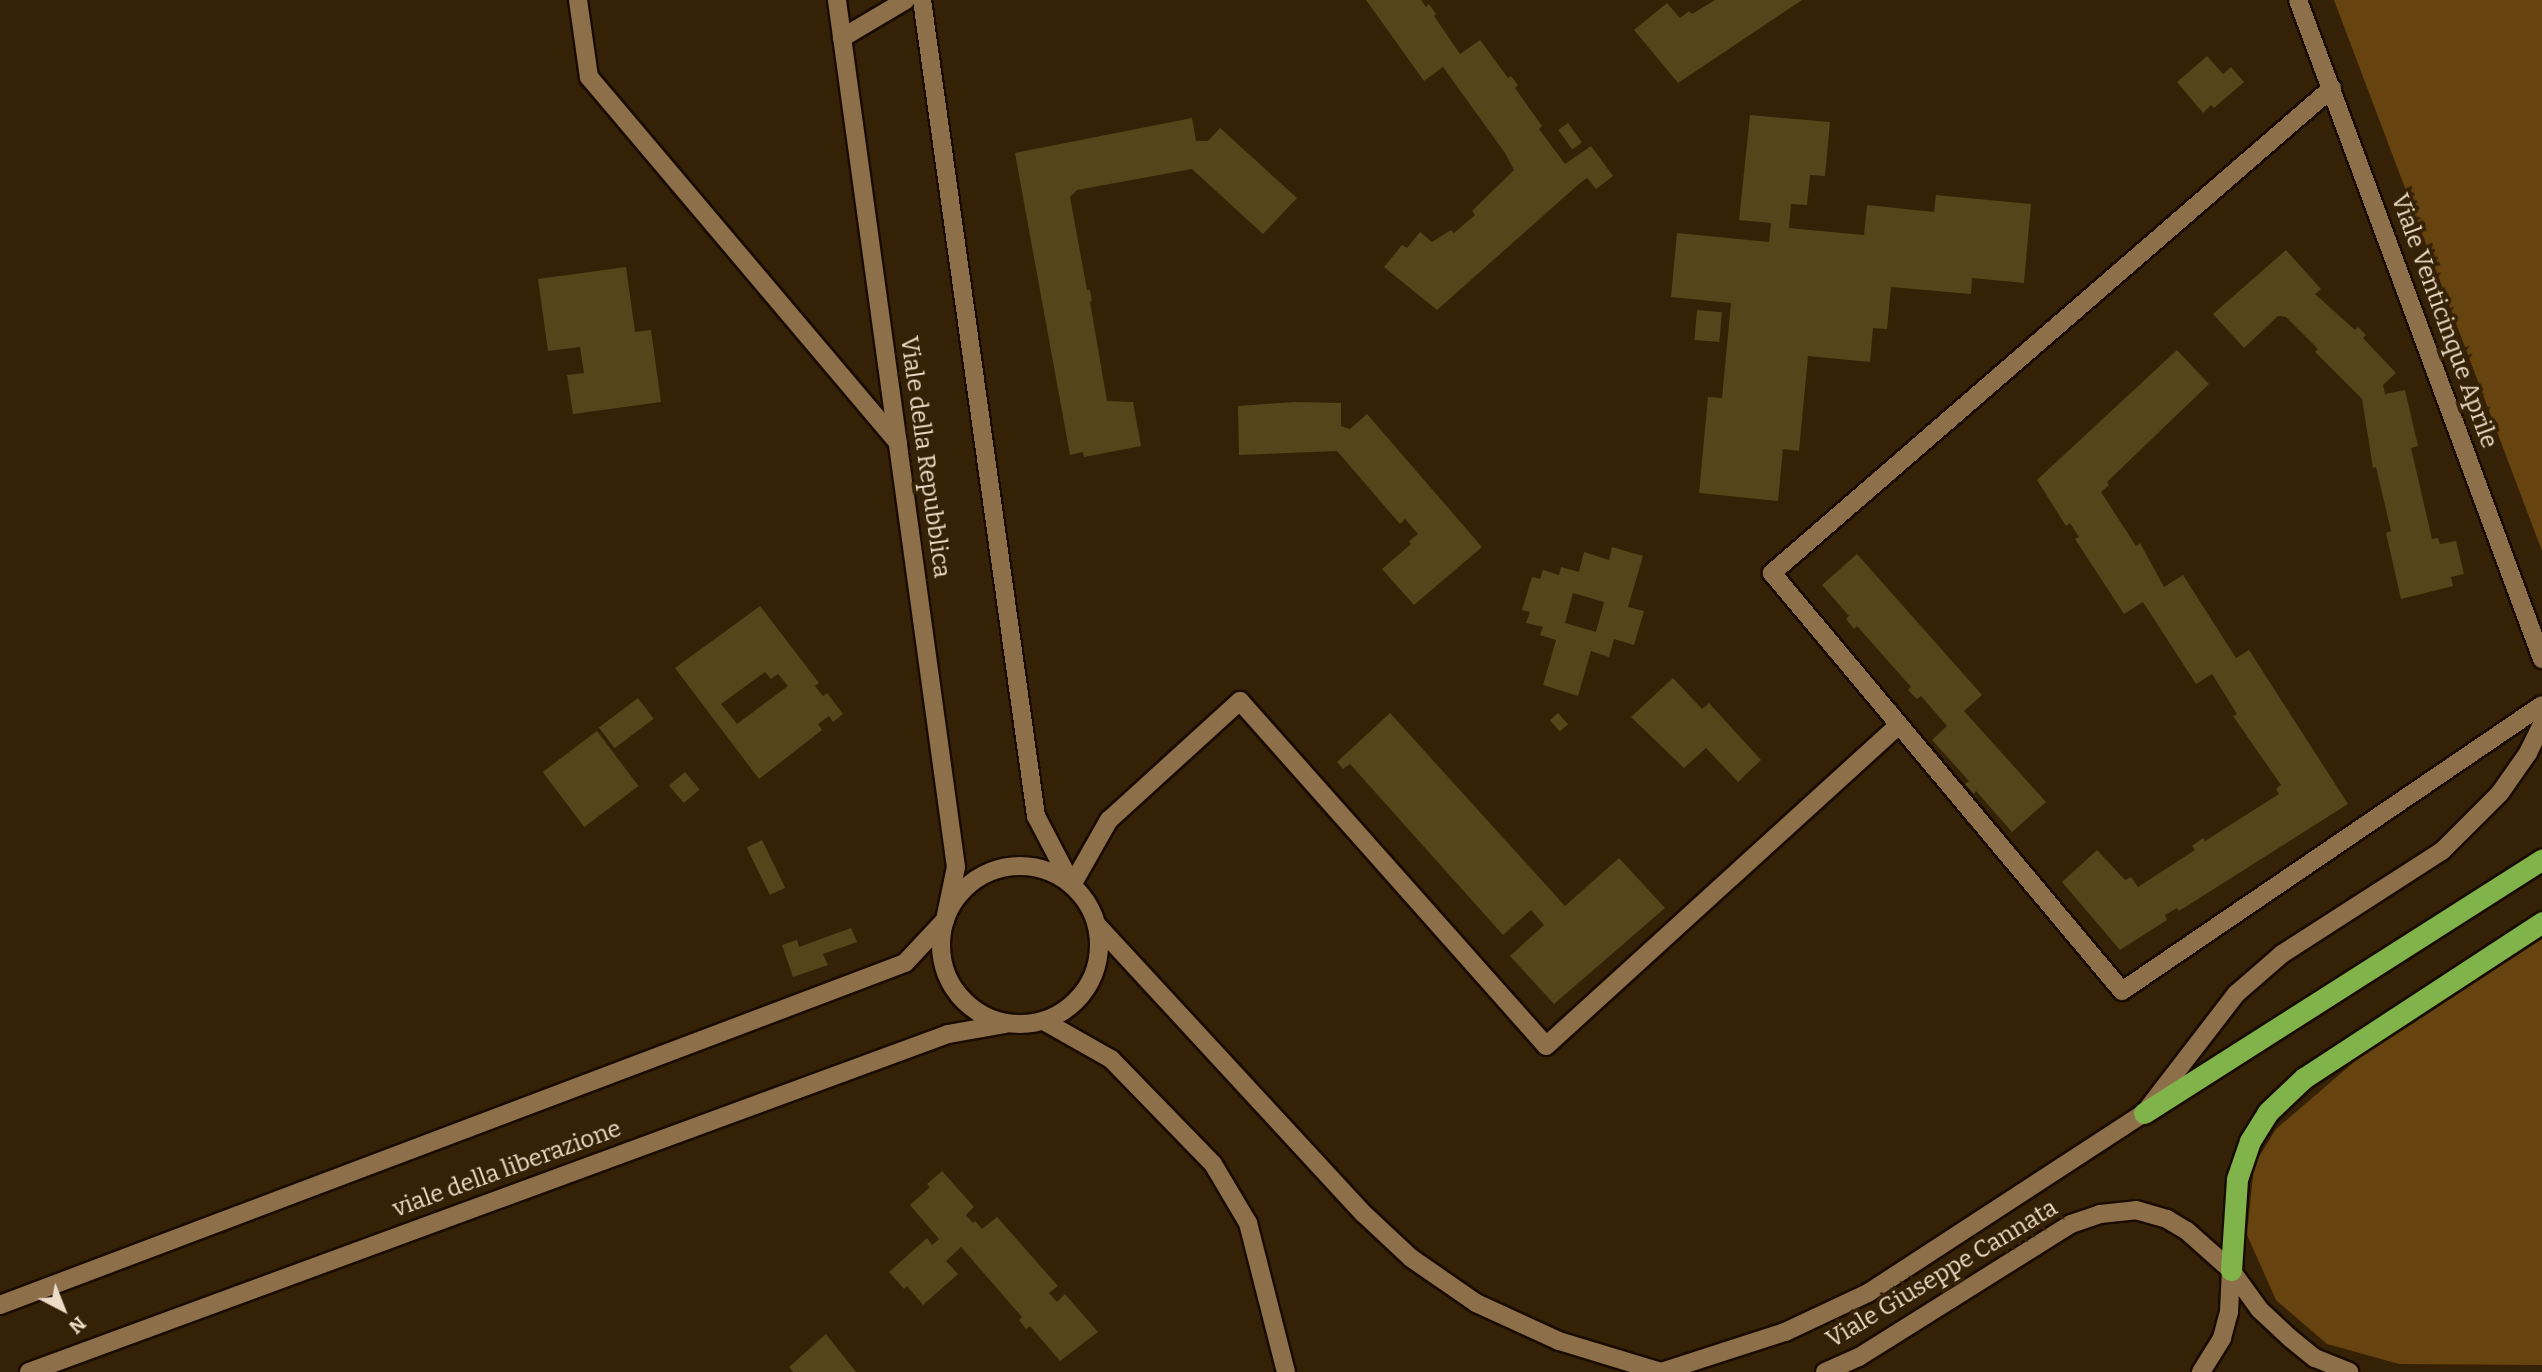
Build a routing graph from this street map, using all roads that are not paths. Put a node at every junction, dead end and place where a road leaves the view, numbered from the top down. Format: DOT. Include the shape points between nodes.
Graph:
graph roads {
  1 [pos="578,0"];
  2 [pos="837,0"];
  3 [pos="906,0"];
  4 [pos="922,0"];
  5 [pos="2298,0"];
  6 [pos="842,38"];
  7 [pos="2332,88"];
  8 [pos="898,443"];
  9 [pos="2542,659"];
  10 [pos="2542,705"];
  11 [pos="1899,724"];
  12 [pos="2542,724"];
  13 [pos="2542,859"];
  14 [pos="1072,885"];
  15 [pos="945,919"];
  16 [pos="2542,922"];
  17 [pos="1097,925"];
  18 [pos="1044,1021"];
  19 [pos="1006,1024"];
  20 [pos="2144,1113"];
  21 [pos="2231,1270"];
  22 [pos="0,1305"];
  23 [pos="29,1372"];
  24 [pos="1286,1372"];
  25 [pos="1660,1372"];
  26 [pos="1825,1372"];
  27 [pos="2201,1372"];
  28 [pos="2349,1372"];
  1 -- 8 [label="street" via="589,77"];
  2 -- 6 [label="street, Viale della Repubblica"];
  3 -- 6 [label="street"];
  4 -- 14 [label="street" via="1036,816"];
  5 -- 7 [label="street, Viale Venticinque Aprile"];
  6 -- 8 [label="street, Viale della Repubblica"];
  7 -- 9 [label="street, Viale Venticinque Aprile"];
  7 -- 11 [label="street" via="1772,573"];
  8 -- 15 [label="street, Viale della Repubblica" via="956,867"];
  10 -- 11 [label="street" via="2122,991"];
  11 -- 14 [label="street" via="1546,1046 1240,701 1110,820"];
  12 -- 20 [label="street" via="2500,793 2442,851 2282,954 2236,994"];
  13 -- 20 [label="highway"];
  14 -- 15 [label="street" via="1051,872 1026,866 1000,869 976,879 957,897"];
  14 -- 17 [label="street"];
  15 -- 19 [label="street" via="940,947 945,973 959,997 979,1014"];
  15 -- 22 [label="street, viale della liberazione" via="905,963"];
  16 -- 21 [label="highway" via="2304,1078 2268,1112 2250,1141 2237,1179"];
  17 -- 18 [label="street" via="1100,949 1095,973 1074,1002"];
  17 -- 25 [label="street" via="1364,1214 1411,1258 1476,1303 1559,1341"];
  18 -- 19 [label="street"];
  18 -- 24 [label="street" via="1111,1059 1213,1164 1248,1223"];
  19 -- 23 [label="street, viale della liberazione" via="948,1034"];
  20 -- 25 [label="street" via="1868,1293 1785,1332"];
  21 -- 26 [label="street, Viale Giuseppe Cannata" via="2167,1219 2136,1210 2100,1214 2071,1224 1859,1357"];
  21 -- 27 [label="street" via="2229,1312 2222,1338"];
  21 -- 28 [label="street, Viale Giuseppe Cannata" via="2260,1310 2290,1338 2315,1358"];
}
